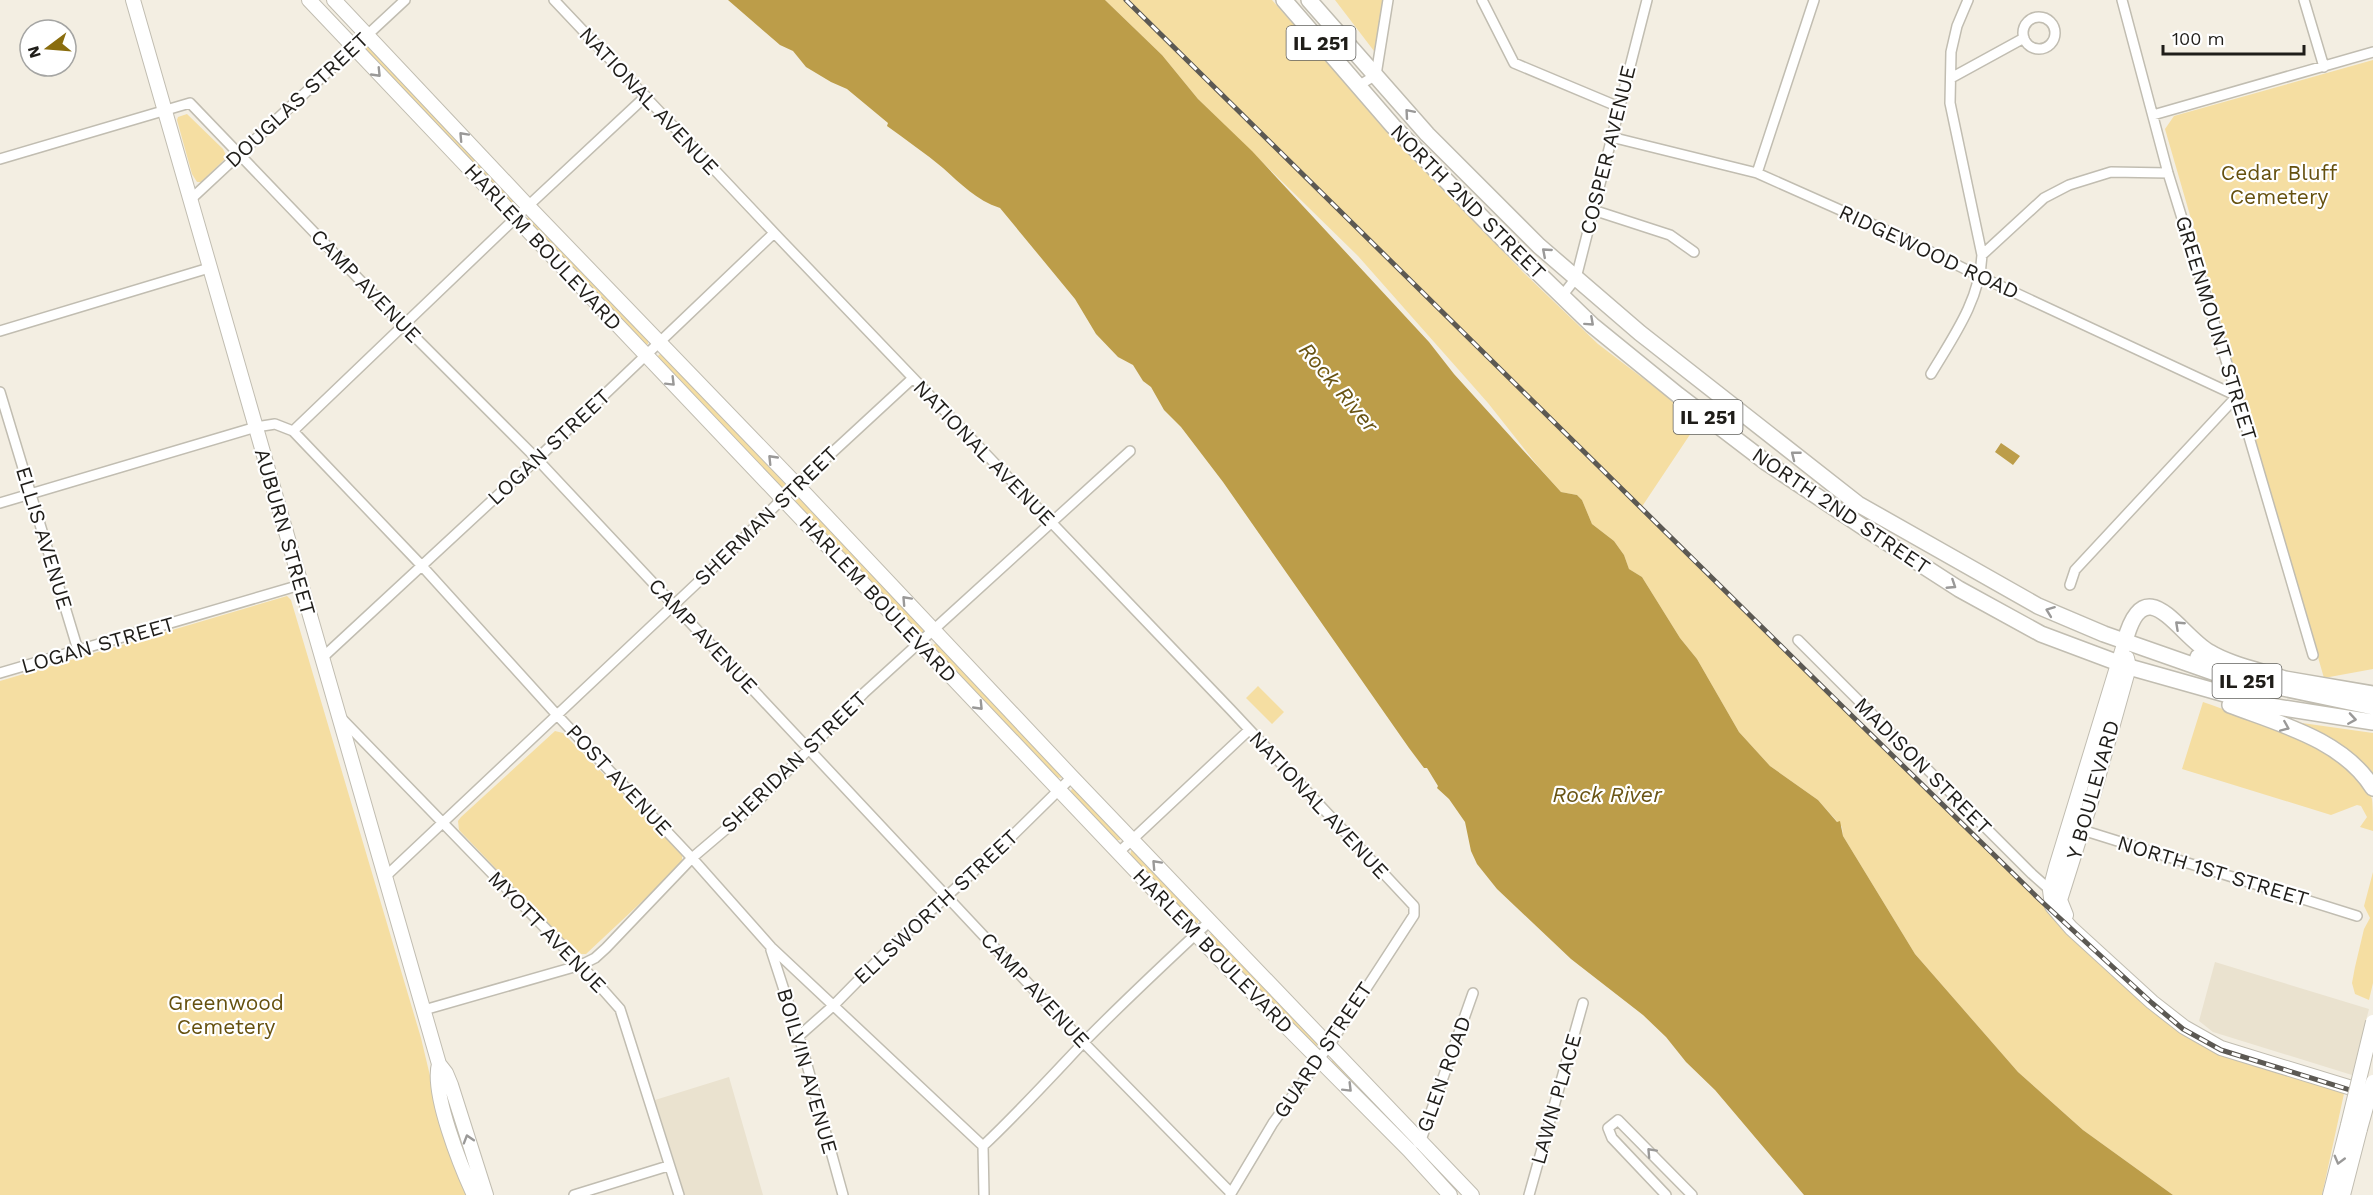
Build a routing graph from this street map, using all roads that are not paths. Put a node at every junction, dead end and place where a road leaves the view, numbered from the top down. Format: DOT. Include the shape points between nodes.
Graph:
graph roads {
  1 [pos="133,0"];
  2 [pos="309,0"];
  3 [pos="334,0"];
  4 [pos="405,0"];
  5 [pos="554,0"];
  6 [pos="1284,0"];
  7 [pos="1310,0"];
  8 [pos="1388,0"];
  9 [pos="1482,0"];
  10 [pos="1647,0"];
  11 [pos="1814,0"];
  12 [pos="1968,0"];
  13 [pos="2122,0"];
  14 [pos="2304,0"];
  15 [pos="367,35"];
  16 [pos="2024,38"];
  17 [pos="353,48"];
  18 [pos="2373,52"];
  19 [pos="2325,67"];
  20 [pos="1376,75"];
  21 [pos="1951,78"];
  22 [pos="1358,86"];
  23 [pos="646,96"];
  24 [pos="1619,107"];
  25 [pos="165,110"];
  26 [pos="2153,116"];
  27 [pos="1611,137"];
  28 [pos="238,154"];
  29 [pos="0,159"];
  30 [pos="1757,173"];
  31 [pos="2168,173"];
  32 [pos="190,200"];
  33 [pos="528,206"];
  34 [pos="1593,210"];
  35 [pos="515,219"];
  36 [pos="774,233"];
  37 [pos="1694,252"];
  38 [pos="1982,255"];
  39 [pos="209,268"];
  40 [pos="1979,276"];
  41 [pos="1576,278"];
  42 [pos="1562,296"];
  43 [pos="404,325"];
  44 [pos="0,331"];
  45 [pos="660,342"];
  46 [pos="645,356"];
  47 [pos="1931,374"];
  48 [pos="913,378"];
  49 [pos="0,392"];
  50 [pos="2237,396"];
  51 [pos="256,427"];
  52 [pos="293,431"];
  53 [pos="1130,451"];
  54 [pos="537,459"];
  55 [pos="797,485"];
  56 [pos="31,494"];
  57 [pos="783,498"];
  58 [pos="0,503"];
  59 [pos="1051,524"];
  60 [pos="422,566"];
  61 [pos="300,585"];
  62 [pos="2070,585"];
  63 [pos="674,604"];
  64 [pos="934,630"];
  65 [pos="1798,640"];
  66 [pos="920,643"];
  67 [pos="78,650"];
  68 [pos="2313,655"];
  69 [pos="2124,656"];
  70 [pos="321,659"];
  71 [pos="0,673"];
  72 [pos="2152,674"];
  73 [pos="2285,679"];
  74 [pos="2373,694"];
  75 [pos="2373,707"];
  76 [pos="338,715"];
  77 [pos="557,715"];
  78 [pos="2373,722"];
  79 [pos="1250,730"];
  80 [pos="809,750"];
  81 [pos="1072,777"];
  82 [pos="2373,788"];
  83 [pos="1059,790"];
  84 [pos="443,824"];
  85 [pos="2068,825"];
  86 [pos="2082,830"];
  87 [pos="1132,839"];
  88 [pos="1118,853"];
  89 [pos="692,858"];
  90 [pos="385,877"];
  91 [pos="2050,890"];
  92 [pos="948,896"];
  93 [pos="1414,906"];
  94 [pos="2357,916"];
  95 [pos="1210,921"];
  96 [pos="2071,928"];
  97 [pos="1196,934"];
  98 [pos="771,947"];
  99 [pos="581,965"];
  100 [pos="1473,993"];
  101 [pos="1583,1003"];
  102 [pos="834,1005"];
  103 [pos="424,1010"];
  104 [pos="2373,1022"];
  105 [pos="799,1036"];
  106 [pos="1084,1043"];
  107 [pos="1330,1044"];
  108 [pos="1318,1059"];
  109 [pos="439,1064"];
  110 [pos="2373,1082"];
  111 [pos="2373,1095"];
  112 [pos="2354,1127"];
  113 [pos="1421,1140"];
  114 [pos="983,1146"];
  115 [pos="1409,1150"];
  116 [pos="668,1166"];
  117 [pos="1230,1193"];
  118 [pos="474,1195"];
  119 [pos="486,1195"];
  120 [pos="574,1195"];
  121 [pos="679,1195"];
  122 [pos="843,1195"];
  123 [pos="984,1195"];
  124 [pos="1450,1195"];
  125 [pos="1472,1195"];
  126 [pos="1529,1195"];
  127 [pos="1666,1195"];
  128 [pos="1692,1195"];
  129 [pos="2330,1195"];
  130 [pos="2343,1195"];
  1 -- 25 [label="street, AUBURN STREET"];
  2 -- 17 [label="street, HARLEM BOULEVARD"];
  3 -- 15 [label="street, HARLEM BOULEVARD"];
  4 -- 15 [label="street, DOUGLAS STREET"];
  5 -- 23 [label="street, NATIONAL AVENUE"];
  6 -- 22 [label="main road, NORTH 2ND STREET / IL 251"];
  7 -- 20 [label="main road, NORTH 2ND STREET / IL 251"];
  8 -- 20 [label="street"];
  9 -- 24 [label="street" via="1514,63"];
  10 -- 24 [label="street, COSPER AVENUE"];
  11 -- 30 [label="street"];
  12 -- 21 [label="street" via="1951,52"];
  13 -- 26 [label="street, GREENMOUNT STREET"];
  14 -- 19 [label="street"];
  15 -- 17 [label="street, DOUGLAS STREET"];
  33 -- 15 [label="street, HARLEM BOULEVARD, one-way"];
  16 -- 21 [label="street"];
  17 -- 28 [label="street, DOUGLAS STREET"];
  17 -- 35 [label="street, HARLEM BOULEVARD, one-way"];
  18 -- 19 [label="street"];
  19 -- 26 [label="street"];
  20 -- 22 [label="street"];
  41 -- 20 [label="main road, NORTH 2ND STREET / IL 251, one-way" via="1428,134"];
  21 -- 38 [label="street" via="1953,121"];
  22 -- 42 [label="main road, NORTH 2ND STREET / IL 251"];
  23 -- 33 [label="street"];
  23 -- 36 [label="street, NATIONAL AVENUE"];
  24 -- 27 [label="street, COSPER AVENUE"];
  25 -- 28 [label="street, CAMP AVENUE" via="190,103"];
  25 -- 29 [label="street"];
  25 -- 32 [label="street, AUBURN STREET"];
  26 -- 31 [label="street, GREENMOUNT STREET"];
  27 -- 30 [label="street, RIDGEWOOD ROAD"];
  27 -- 34 [label="street, COSPER AVENUE"];
  28 -- 32 [label="street, DOUGLAS STREET"];
  28 -- 43 [label="street, CAMP AVENUE"];
  30 -- 40 [label="street, RIDGEWOOD ROAD"];
  31 -- 38 [label="street" via="2111,172 2069,185 2044,198"];
  31 -- 50 [label="street, GREENMOUNT STREET"];
  32 -- 39 [label="street, AUBURN STREET"];
  33 -- 35 [label="street"];
  33 -- 45 [label="street, HARLEM BOULEVARD"];
  34 -- 37 [label="street" via="1670,235"];
  34 -- 41 [label="street, COSPER AVENUE"];
  35 -- 43 [label="street"];
  35 -- 46 [label="street, HARLEM BOULEVARD"];
  36 -- 45 [label="street, LOGAN STREET"];
  36 -- 48 [label="street, NATIONAL AVENUE"];
  38 -- 40 [label="street"];
  39 -- 44 [label="street"];
  39 -- 51 [label="street, AUBURN STREET"];
  40 -- 47 [label="street" via="1971,306"];
  40 -- 50 [label="street, RIDGEWOOD ROAD"];
  41 -- 42 [label="street, COSPER AVENUE"];
  69 -- 41 [label="main road, NORTH 2ND STREET / IL 251, one-way" via="2104,634 2038,606 1858,504"];
  42 -- 69 [label="main road, NORTH 2ND STREET / IL 251, one-way" via="1592,325 1767,463 1959,589 2041,634"];
  43 -- 52 [label="street"];
  43 -- 54 [label="street, CAMP AVENUE"];
  45 -- 46 [label="street, LOGAN STREET"];
  55 -- 45 [label="street, HARLEM BOULEVARD, one-way"];
  46 -- 54 [label="street, LOGAN STREET"];
  46 -- 57 [label="street, HARLEM BOULEVARD, one-way"];
  48 -- 55 [label="street, SHERMAN STREET"];
  48 -- 59 [label="street, NATIONAL AVENUE"];
  49 -- 56 [label="street, ELLIS AVENUE"];
  50 -- 62 [label="street" via="2076,570"];
  50 -- 68 [label="street, GREENMOUNT STREET"];
  51 -- 52 [label="street" via="275,424"];
  51 -- 56 [label="street"];
  51 -- 61 [label="street, AUBURN STREET"];
  52 -- 60 [label="street, POST AVENUE"];
  53 -- 59 [label="street, SHERIDAN STREET"];
  54 -- 60 [label="street, LOGAN STREET"];
  54 -- 63 [label="street, CAMP AVENUE"];
  55 -- 57 [label="street, SHERMAN STREET"];
  64 -- 55 [label="street, HARLEM BOULEVARD, one-way"];
  56 -- 58 [label="street"];
  56 -- 67 [label="street, ELLIS AVENUE"];
  57 -- 63 [label="street, SHERMAN STREET"];
  57 -- 66 [label="street, HARLEM BOULEVARD"];
  59 -- 64 [label="street, SHERIDAN STREET"];
  59 -- 79 [label="street, NATIONAL AVENUE"];
  60 -- 70 [label="street, LOGAN STREET"];
  60 -- 77 [label="street, POST AVENUE"];
  61 -- 67 [label="street, LOGAN STREET"];
  61 -- 70 [label="street, AUBURN STREET"];
  63 -- 77 [label="street, SHERMAN STREET"];
  63 -- 80 [label="street, CAMP AVENUE"];
  64 -- 66 [label="street, SHERIDAN STREET"];
  64 -- 81 [label="street, HARLEM BOULEVARD"];
  65 -- 91 [label="street, MADISON STREET"];
  66 -- 80 [label="street, SHERIDAN STREET"];
  66 -- 83 [label="street, HARLEM BOULEVARD, one-way"];
  67 -- 71 [label="street, LOGAN STREET"];
  69 -- 72 [label="main road, NORTH 2ND STREET / IL 251"];
  69 -- 73 [label="main road" via="2147,642"];
  73 -- 69 [label="main road, one-way" via="2208,652 2165,612 2153,606 2134,616"];
  69 -- 75 [label="main road, NORTH 2ND STREET / IL 251"];
  69 -- 85 [label="street, Y BOULEVARD"];
  69 -- 86 [label="street, Y BOULEVARD"];
  70 -- 76 [label="street, AUBURN STREET"];
  72 -- 78 [label="main road, NORTH 2ND STREET / IL 251, one-way" via="2264,705"];
  72 -- 82 [label="main road, one-way" via="2327,745 2357,766"];
  73 -- 74 [label="main road"];
  76 -- 84 [label="street, MYOTT AVENUE"];
  76 -- 90 [label="street, AUBURN STREET"];
  77 -- 84 [label="street, SHERMAN STREET"];
  77 -- 89 [label="street, POST AVENUE"];
  79 -- 87 [label="street"];
  79 -- 93 [label="street, NATIONAL AVENUE"];
  80 -- 89 [label="street, SHERIDAN STREET" via="752,807"];
  80 -- 92 [label="street, CAMP AVENUE"];
  81 -- 83 [label="street, ELLSWORTH STREET"];
  81 -- 87 [label="street, HARLEM BOULEVARD"];
  83 -- 88 [label="street, HARLEM BOULEVARD"];
  83 -- 92 [label="street, ELLSWORTH STREET"];
  84 -- 90 [label="street, SHERMAN STREET"];
  84 -- 99 [label="street, MYOTT AVENUE"];
  85 -- 86 [label="street, NORTH 1ST STREET"];
  85 -- 91 [label="street, Y BOULEVARD"];
  86 -- 94 [label="street, NORTH 1ST STREET"];
  86 -- 96 [label="street, Y BOULEVARD" via="2060,900"];
  87 -- 88 [label="street"];
  95 -- 87 [label="street, HARLEM BOULEVARD, one-way"];
  88 -- 97 [label="street, HARLEM BOULEVARD"];
  89 -- 98 [label="street, POST AVENUE"];
  89 -- 99 [label="street, SHERIDAN STREET" via="606,948"];
  90 -- 103 [label="street, AUBURN STREET"];
  91 -- 96 [label="street" via="2052,906"];
  92 -- 102 [label="street, ELLSWORTH STREET"];
  92 -- 106 [label="street, CAMP AVENUE"];
  93 -- 107 [label="street, GUARD STREET" via="1414,915"];
  95 -- 97 [label="street"];
  95 -- 107 [label="street, HARLEM BOULEVARD"];
  96 -- 111 [label="street" via="2160,1008 2202,1039 2237,1054"];
  97 -- 106 [label="street"];
  97 -- 108 [label="street, HARLEM BOULEVARD"];
  98 -- 102 [label="street, POST AVENUE"];
  98 -- 105 [label="street, BOILVIN AVENUE"];
  99 -- 103 [label="street, SHERIDAN STREET"];
  99 -- 116 [label="street, MYOTT AVENUE" via="624,1016"];
  100 -- 113 [label="street, GLEN ROAD"];
  101 -- 126 [label="street, LAWN PLACE"];
  102 -- 105 [label="street, ELLSWORTH STREET"];
  102 -- 114 [label="street, POST AVENUE"];
  103 -- 109 [label="street, AUBURN STREET"];
  104 -- 112 [label="street, bridge"];
  105 -- 122 [label="street, BOILVIN AVENUE"];
  106 -- 114 [label="street"];
  106 -- 117 [label="street, CAMP AVENUE"];
  107 -- 108 [label="street, GUARD STREET"];
  107 -- 113 [label="street, HARLEM BOULEVARD"];
  108 -- 115 [label="street, HARLEM BOULEVARD, one-way"];
  108 -- 117 [label="street, GUARD STREET"];
  109 -- 118 [label="street, AUBURN STREET" via="436,1079 446,1120"];
  119 -- 109 [label="street, AUBURN STREET, one-way" via="451,1085"];
  110 -- 112 [label="street, bridge"];
  112 -- 129 [label="street, one-way"];
  112 -- 130 [label="street"];
  113 -- 115 [label="street, GLEN ROAD"];
  113 -- 125 [label="street, HARLEM BOULEVARD"];
  114 -- 123 [label="street"];
  115 -- 124 [label="street, HARLEM BOULEVARD"];
  116 -- 120 [label="street"];
  116 -- 121 [label="street, MYOTT AVENUE"];
  128 -- 127 [label="street, one-way" via="1618,1120 1608,1128 1612,1138"];
}
